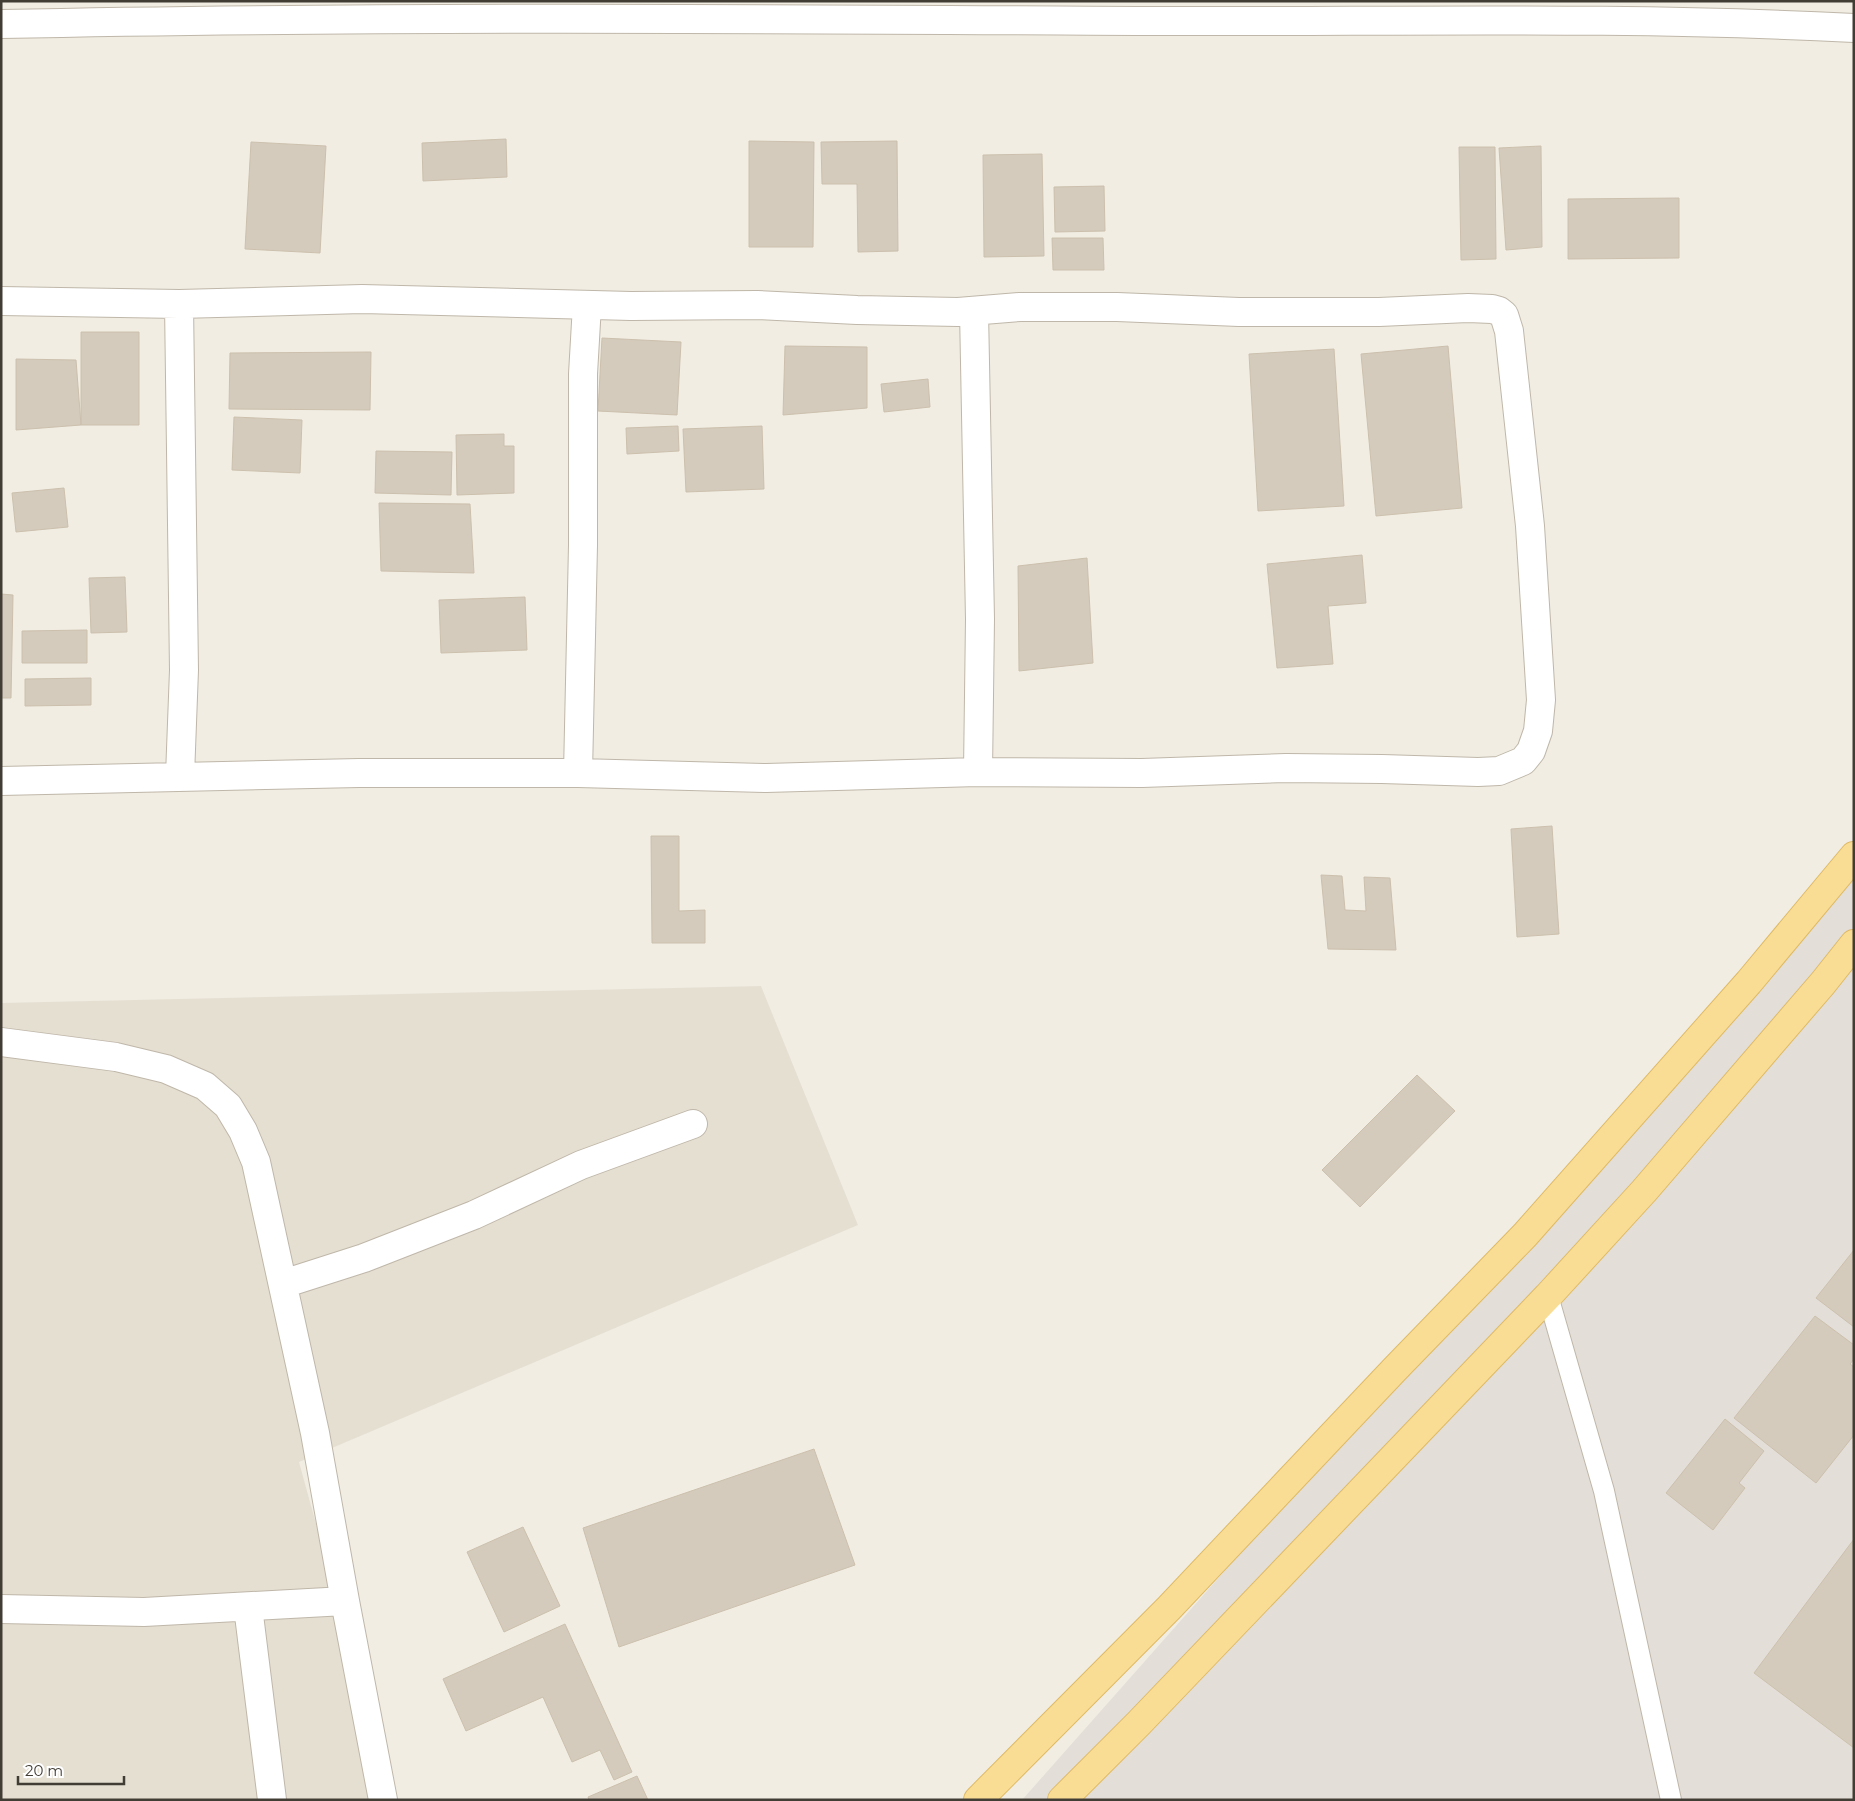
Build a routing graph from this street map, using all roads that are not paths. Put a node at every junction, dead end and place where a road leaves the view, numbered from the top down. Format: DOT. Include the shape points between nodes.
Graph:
graph roads {
  1 [pos="1,24"];
  2 [pos="1854,28"];
  3 [pos="1,301"];
  4 [pos="179,304"];
  5 [pos="588,305"];
  6 [pos="974,311"];
  7 [pos="978,772"];
  8 [pos="578,773"];
  9 [pos="180,776"];
  10 [pos="1,781"];
  11 [pos="1854,856"];
  12 [pos="1854,944"];
  13 [pos="1,1042"];
  14 [pos="693,1124"];
  15 [pos="283,1284"];
  16 [pos="1548,1296"];
  17 [pos="345,1601"];
  18 [pos="248,1606"];
  19 [pos="1,1609"];
  20 [pos="272,1800"];
  21 [pos="382,1800"];
  22 [pos="978,1800"];
  23 [pos="1062,1800"];
  24 [pos="1672,1800"];
  1 -- 2 [label="street" via="213,20 1639,20"];
  3 -- 4 [label="street"];
  4 -- 5 [label="street" via="362,299"];
  4 -- 9 [label="street" via="184,651"];
  5 -- 6 [label="street" via="757,305"];
  5 -- 8 [label="street" via="583,374 584,545"];
  6 -- 7 [label="street" via="980,620"];
  6 -- 7 [label="street" via="1117,307 1248,312 1468,308 1499,311 1507,322 1510,340 1530,526 1541,700 1538,731 1531,751 1523,761 1499,771 1286,768 1142,773"];
  7 -- 8 [label="street" via="766,778"];
  8 -- 9 [label="street"];
  9 -- 10 [label="street"];
  11 -- 22 [label="main road" via="1749,982 1525,1235 1169,1608"];
  12 -- 16 [label="main road" via="1644,1191"];
  13 -- 15 [label="street" via="116,1057 166,1069 205,1086 228,1106 256,1162"];
  14 -- 15 [label="street" via="581,1165 474,1215 364,1258"];
  15 -- 17 [label="street" via="315,1433"];
  16 -- 23 [label="main road"];
  16 -- 24 [label="lane" via="1604,1491"];
  17 -- 18 [label="street"];
  17 -- 21 [label="street"];
  18 -- 19 [label="street" via="144,1612"];
  18 -- 20 [label="street"];
}
